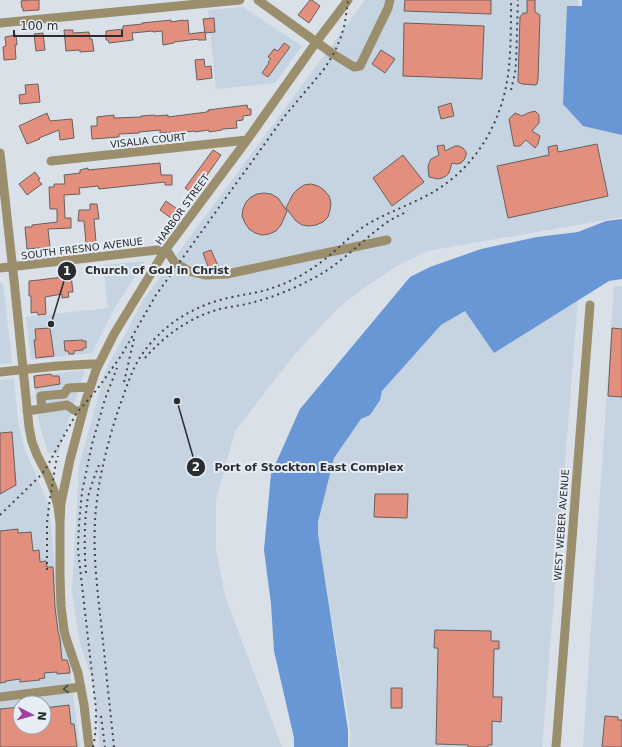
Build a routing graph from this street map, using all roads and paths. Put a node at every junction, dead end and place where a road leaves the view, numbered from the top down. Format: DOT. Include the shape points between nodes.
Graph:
graph roads {
  1 [pos="240,0"];
  2 [pos="258,0"];
  3 [pos="348,0"];
  4 [pos="390,0"];
  5 [pos="163,4"];
  6 [pos="0,23"];
  7 [pos="317,41"];
  8 [pos="247,140"];
  9 [pos="0,153"];
  10 [pos="51,161"];
  11 [pos="0,164"];
  12 [pos="387,240"];
  13 [pos="166,249"];
  14 [pos="12,267"];
  15 [pos="0,268"];
  16 [pos="590,305"];
  17 [pos="99,364"];
  18 [pos="23,370"];
  19 [pos="0,372"];
  20 [pos="90,387"];
  21 [pos="42,408"];
  22 [pos="27,411"];
  23 [pos="82,412"];
  24 [pos="60,523"];
  25 [pos="81,687"];
  26 [pos="0,697"];
  27 [pos="89,747"];
  28 [pos="556,747"];
  1 -- 5 [label="street"];
  2 -- 7 [label="street"];
  3 -- 7 [label="street, HARBOR STREET"];
  4 -- 7 [label="street" via="360,66 354,67"];
  5 -- 6 [label="street"];
  7 -- 8 [label="street, HARBOR STREET"];
  8 -- 10 [label="street, VISALIA COURT"];
  8 -- 13 [label="street, HARBOR STREET"];
  9 -- 11 [label="street"];
  11 -- 14 [label="street"];
  12 -- 13 [label="street" via="227,274 206,275 189,271 175,263"];
  13 -- 14 [label="street, SOUTH FRESNO AVENUE"];
  13 -- 17 [label="street, HARBOR STREET" via="114,334"];
  14 -- 15 [label="street, SOUTH FRESNO AVENUE"];
  14 -- 18 [label="street"];
  16 -- 28 [label="street, WEST WEBER AVENUE"];
  17 -- 18 [label="street"];
  17 -- 20 [label="street, HARBOR STREET"];
  18 -- 19 [label="street"];
  18 -- 22 [label="street"];
  20 -- 21 [label="street" via="68,388 64,394 40,396"];
  20 -- 23 [label="street, HARBOR STREET"];
  21 -- 22 [label="street"];
  21 -- 23 [label="street" via="67,405"];
  22 -- 24 [label="street" via="32,442 54,491"];
  23 -- 24 [label="street, HARBOR STREET" via="61,503"];
  24 -- 25 [label="street" via="64,630"];
  25 -- 26 [label="street, one-way"];
  25 -- 27 [label="street"];
}
